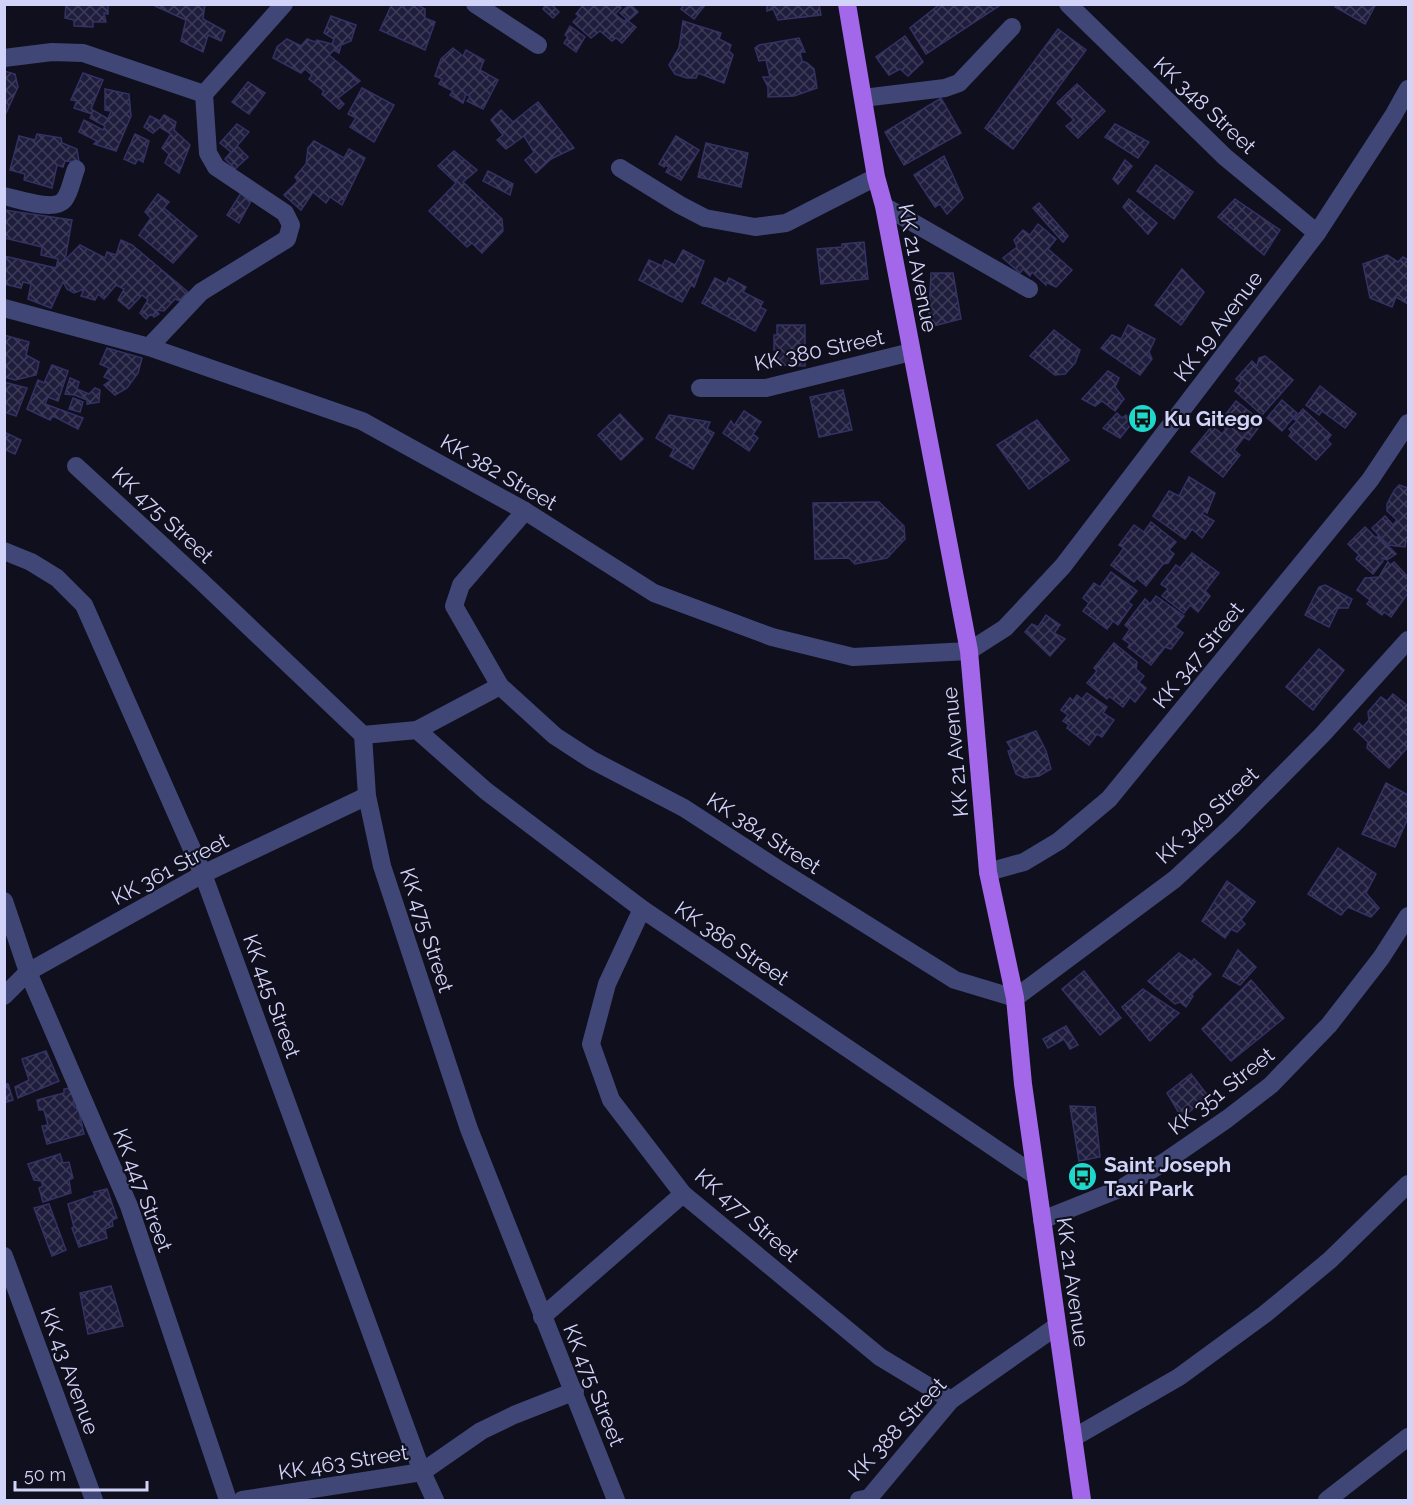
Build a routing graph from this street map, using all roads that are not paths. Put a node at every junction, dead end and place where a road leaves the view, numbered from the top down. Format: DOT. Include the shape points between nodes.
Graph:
graph roads {
  1 [pos="284,4"];
  2 [pos="474,4"];
  3 [pos="848,4"];
  4 [pos="1068,4"];
  5 [pos="1012,27"];
  6 [pos="538,45"];
  7 [pos="4,58"];
  8 [pos="1408,89"];
  9 [pos="204,94"];
  10 [pos="863,98"];
  11 [pos="620,168"];
  12 [pos="76,169"];
  13 [pos="876,177"];
  14 [pos="4,196"];
  15 [pos="884,206"];
  16 [pos="1317,233"];
  17 [pos="1029,289"];
  18 [pos="4,308"];
  19 [pos="149,346"];
  20 [pos="911,352"];
  21 [pos="700,388"];
  22 [pos="1407,427"];
  23 [pos="76,466"];
  24 [pos="525,511"];
  25 [pos="4,551"];
  26 [pos="1408,640"];
  27 [pos="969,651"];
  28 [pos="500,686"];
  29 [pos="417,730"];
  30 [pos="363,735"];
  31 [pos="367,796"];
  32 [pos="988,872"];
  33 [pos="203,874"];
  34 [pos="4,901"];
  35 [pos="642,909"];
  36 [pos="1408,916"];
  37 [pos="28,972"];
  38 [pos="4,996"];
  39 [pos="1015,998"];
  40 [pos="1036,1176"];
  41 [pos="1408,1184"];
  42 [pos="683,1194"];
  43 [pos="1042,1220"];
  44 [pos="4,1256"];
  45 [pos="542,1317"];
  46 [pos="1057,1326"];
  47 [pos="575,1391"];
  48 [pos="951,1400"];
  49 [pos="1408,1437"];
  50 [pos="1073,1438"];
  51 [pos="422,1472"];
  52 [pos="94,1500"];
  53 [pos="228,1500"];
  54 [pos="242,1500"];
  55 [pos="435,1500"];
  56 [pos="616,1500"];
  57 [pos="866,1500"];
  58 [pos="1082,1500"];
  59 [pos="1327,1500"];
  1 -- 9 [label="street"];
  2 -- 6 [label="street"];
  3 -- 10 [label="main road, KK 21 Avenue"];
  4 -- 16 [label="street, KK 348 Street" via="1225,157"];
  5 -- 10 [label="street" via="959,82 945,88"];
  7 -- 9 [label="street" via="83,52"];
  8 -- 16 [label="street, KK 19 Avenue"];
  9 -- 19 [label="street" via="208,153 216,167 285,213 291,225 287,238 201,292"];
  10 -- 13 [label="main road, KK 21 Avenue"];
  11 -- 13 [label="street" via="705,218 755,227 786,223"];
  12 -- 14 [label="street" via="66,199 59,205"];
  13 -- 15 [label="main road, KK 21 Avenue"];
  15 -- 17 [label="street"];
  15 -- 20 [label="main road, KK 21 Avenue"];
  16 -- 27 [label="street, KK 19 Avenue" via="1062,566 1005,627"];
  18 -- 19 [label="street, KK 382 Street"];
  19 -- 24 [label="street, KK 382 Street" via="362,421"];
  20 -- 21 [label="street, KK 380 Street" via="766,388"];
  20 -- 27 [label="main road, KK 21 Avenue"];
  22 -- 32 [label="street, KK 347 Street" via="1370,480 1109,799 1059,841 1024,862"];
  23 -- 30 [label="street, KK 475 Street"];
  24 -- 27 [label="street, KK 382 Street" via="654,593 772,637 853,657"];
  24 -- 28 [label="street" via="461,585 454,606"];
  25 -- 33 [label="street, KK 445 Street" via="57,578 84,605"];
  26 -- 39 [label="street, KK 349 Street" via="1322,735 1175,879"];
  27 -- 32 [label="main road, KK 21 Avenue"];
  28 -- 29 [label="street"];
  28 -- 39 [label="street, KK 384 Street" via="555,736 592,760 684,808 955,980"];
  29 -- 30 [label="street"];
  29 -- 35 [label="street, KK 386 Street" via="486,791"];
  30 -- 31 [label="street, KK 475 Street"];
  31 -- 33 [label="street, KK 361 Street"];
  31 -- 45 [label="street, KK 475 Street" via="382,866 466,1118"];
  32 -- 39 [label="main road, KK 21 Avenue"];
  33 -- 37 [label="street, KK 361 Street"];
  33 -- 51 [label="street, KK 445 Street"];
  34 -- 37 [label="street, KK 447 Street"];
  35 -- 40 [label="street, KK 386 Street"];
  35 -- 42 [label="street, KK 477 Street" via="607,984 591,1044 611,1100"];
  36 -- 43 [label="street, KK 351 Street" via="1329,1025 1271,1085 1131,1183"];
  37 -- 38 [label="street, KK 361 Street"];
  37 -- 53 [label="street, KK 447 Street" via="129,1206"];
  39 -- 40 [label="main road, KK 21 Avenue"];
  40 -- 43 [label="main road, KK 21 Avenue"];
  41 -- 50 [label="street" via="1330,1260 1265,1314 1179,1377"];
  42 -- 45 [label="street"];
  42 -- 48 [label="street, KK 477 Street" via="880,1357"];
  43 -- 46 [label="main road, KK 21 Avenue"];
  44 -- 52 [label="street, KK 43 Avenue"];
  45 -- 47 [label="street, KK 475 Street"];
  46 -- 48 [label="street, KK 388 Street"];
  46 -- 50 [label="main road, KK 21 Avenue"];
  47 -- 51 [label="street, KK 463 Street" via="481,1431"];
  47 -- 56 [label="street, KK 475 Street"];
  48 -- 57 [label="street, KK 388 Street"];
  49 -- 59 [label="street"];
  50 -- 58 [label="main road, KK 21 Avenue"];
  51 -- 54 [label="street, KK 463 Street"];
  51 -- 55 [label="street, KK 445 Street"];
}
